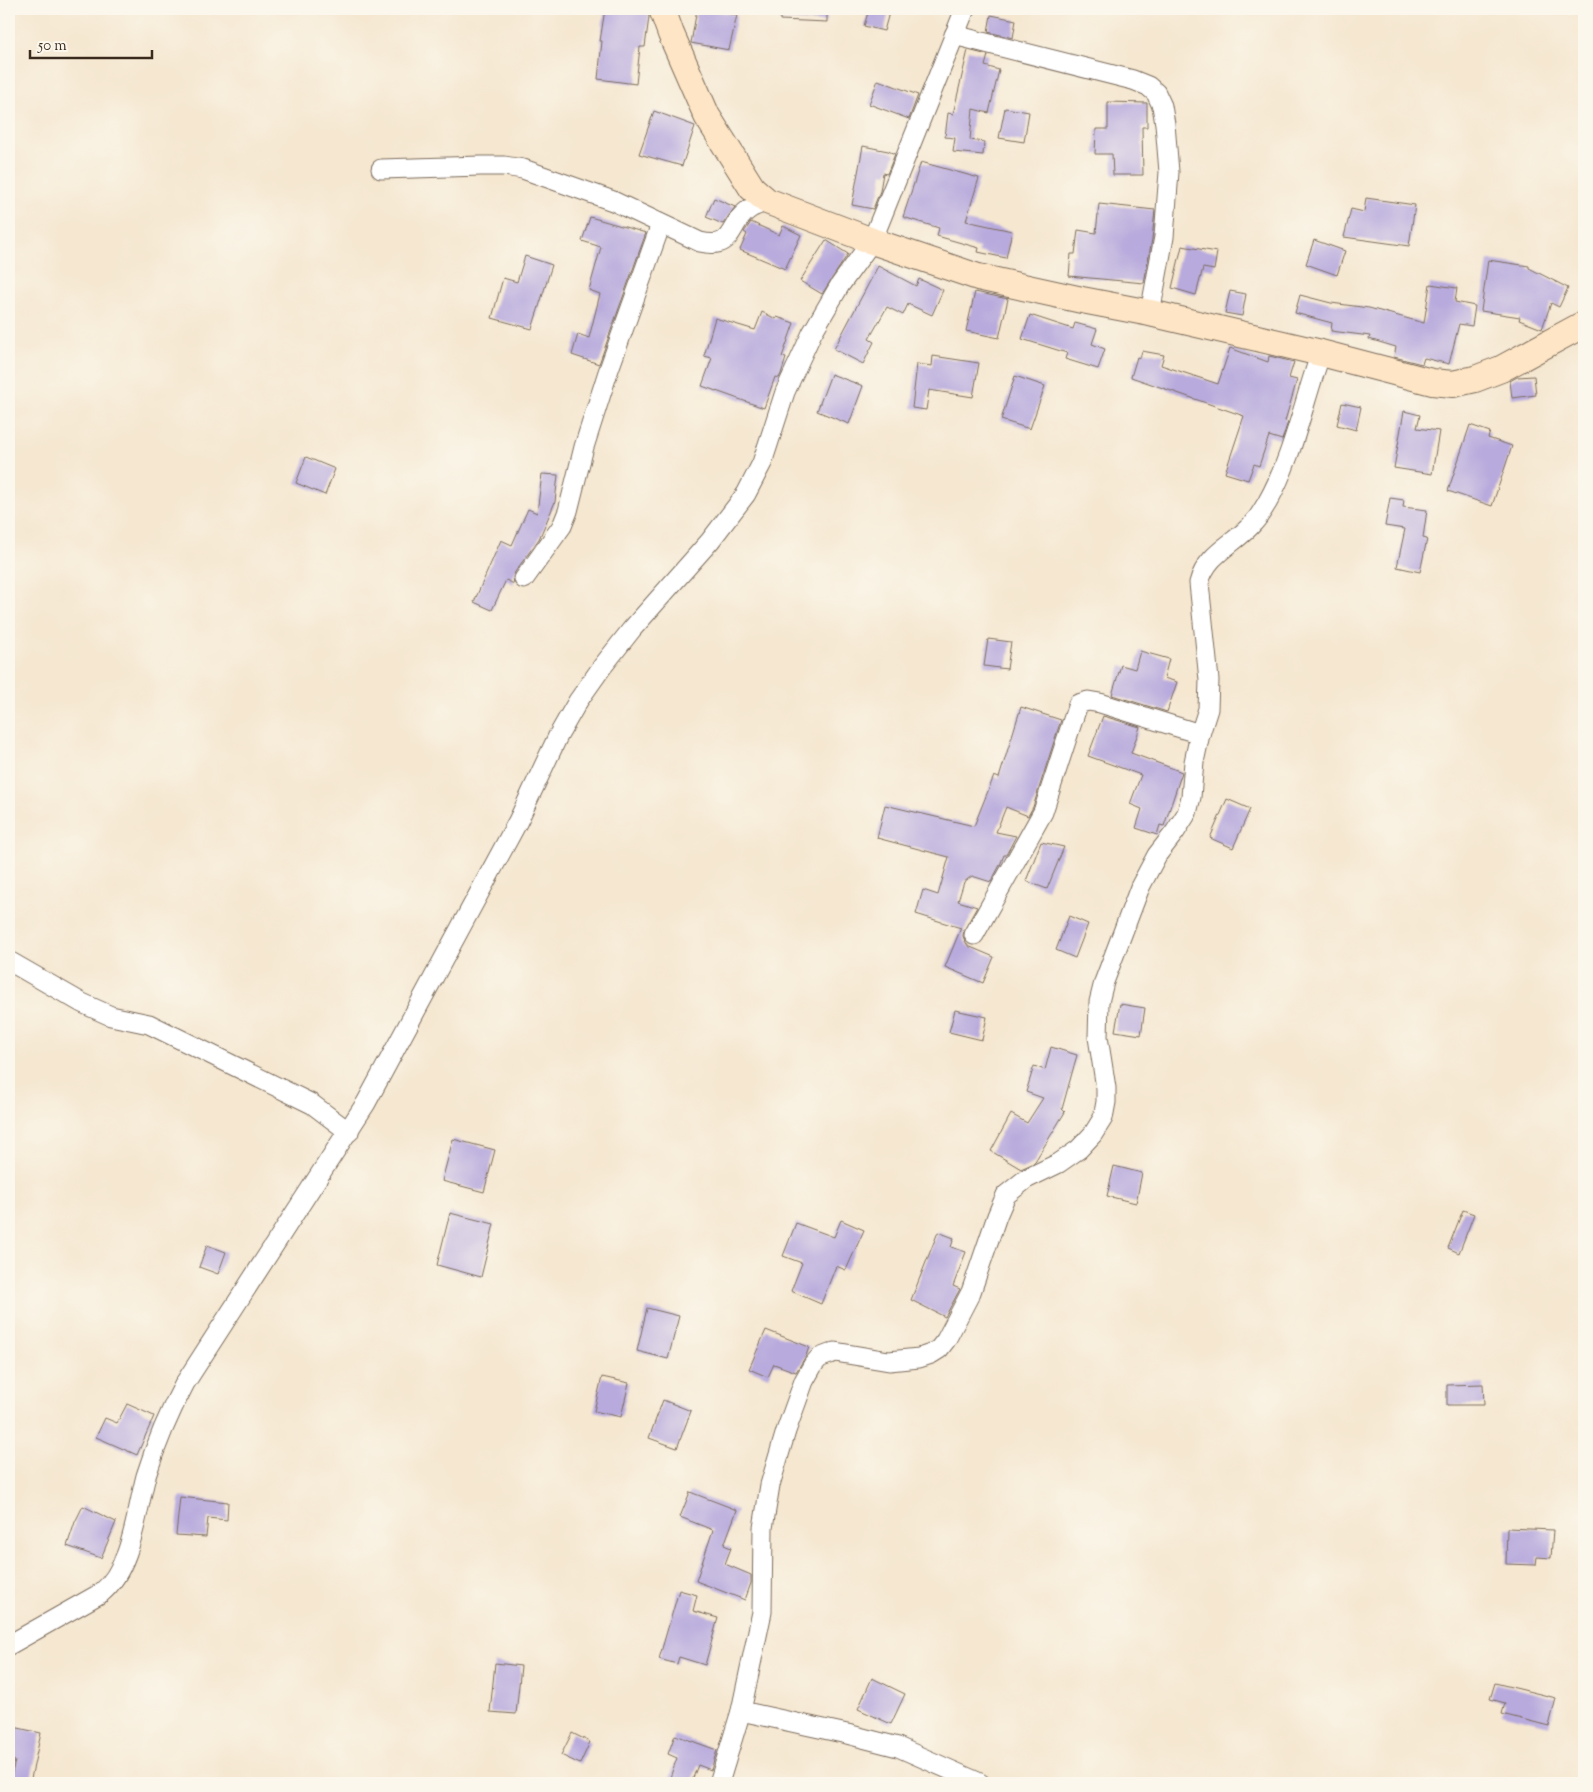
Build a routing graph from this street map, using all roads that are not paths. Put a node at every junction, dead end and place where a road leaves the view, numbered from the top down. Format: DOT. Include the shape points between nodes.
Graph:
graph roads {
  1 [pos="662,9"];
  2 [pos="965,9"];
  3 [pos="954,36"];
  4 [pos="381,170"];
  5 [pos="767,201"];
  6 [pos="661,224"];
  7 [pos="872,241"];
  8 [pos="1150,313"];
  9 [pos="1584,324"];
  10 [pos="1321,353"];
  11 [pos="524,579"];
  12 [pos="1200,734"];
  13 [pos="974,935"];
  14 [pos="9,961"];
  15 [pos="349,1132"];
  16 [pos="9,1645"];
  17 [pos="741,1711"];
  18 [pos="719,1783"];
  19 [pos="980,1783"];
  1 -- 5 [label="street" via="707,116 752,188"];
  2 -- 3 [label="street"];
  3 -- 7 [label="street"];
  3 -- 8 [label="street" via="1133,80 1156,93 1165,124 1169,172 1164,237"];
  4 -- 6 [label="street" via="488,166 523,169 613,201"];
  5 -- 6 [label="street" via="748,210 729,237 719,243 700,242"];
  5 -- 7 [label="street"];
  6 -- 11 [label="street" via="602,391 568,511 562,526"];
  7 -- 8 [label="street" via="978,276"];
  7 -- 15 [label="street" via="840,285 812,333 785,392 762,463 746,494 710,541 632,629 578,701 466,920"];
  8 -- 10 [label="street"];
  9 -- 10 [label="street" via="1501,369 1453,384 1432,382"];
  10 -- 12 [label="street" via="1293,446 1268,501 1255,522 1202,570 1199,582 1210,695"];
  12 -- 13 [label="street" via="1100,703 1078,704 1043,812"];
  12 -- 17 [label="street" via="1187,814 1148,870 1104,982 1099,1002 1098,1037 1106,1088 1103,1118 1079,1149 1026,1179 1006,1195 971,1292 939,1349 919,1358 889,1361 835,1352 818,1358 804,1381 770,1484 763,1528 762,1612"];
  14 -- 15 [label="street" via="82,1003 111,1016 149,1024 312,1104"];
  15 -- 16 [label="street" via="288,1222 174,1404 146,1476 119,1572 101,1593"];
  17 -- 18 [label="street"];
  17 -- 19 [label="street" via="898,1746"];
}
